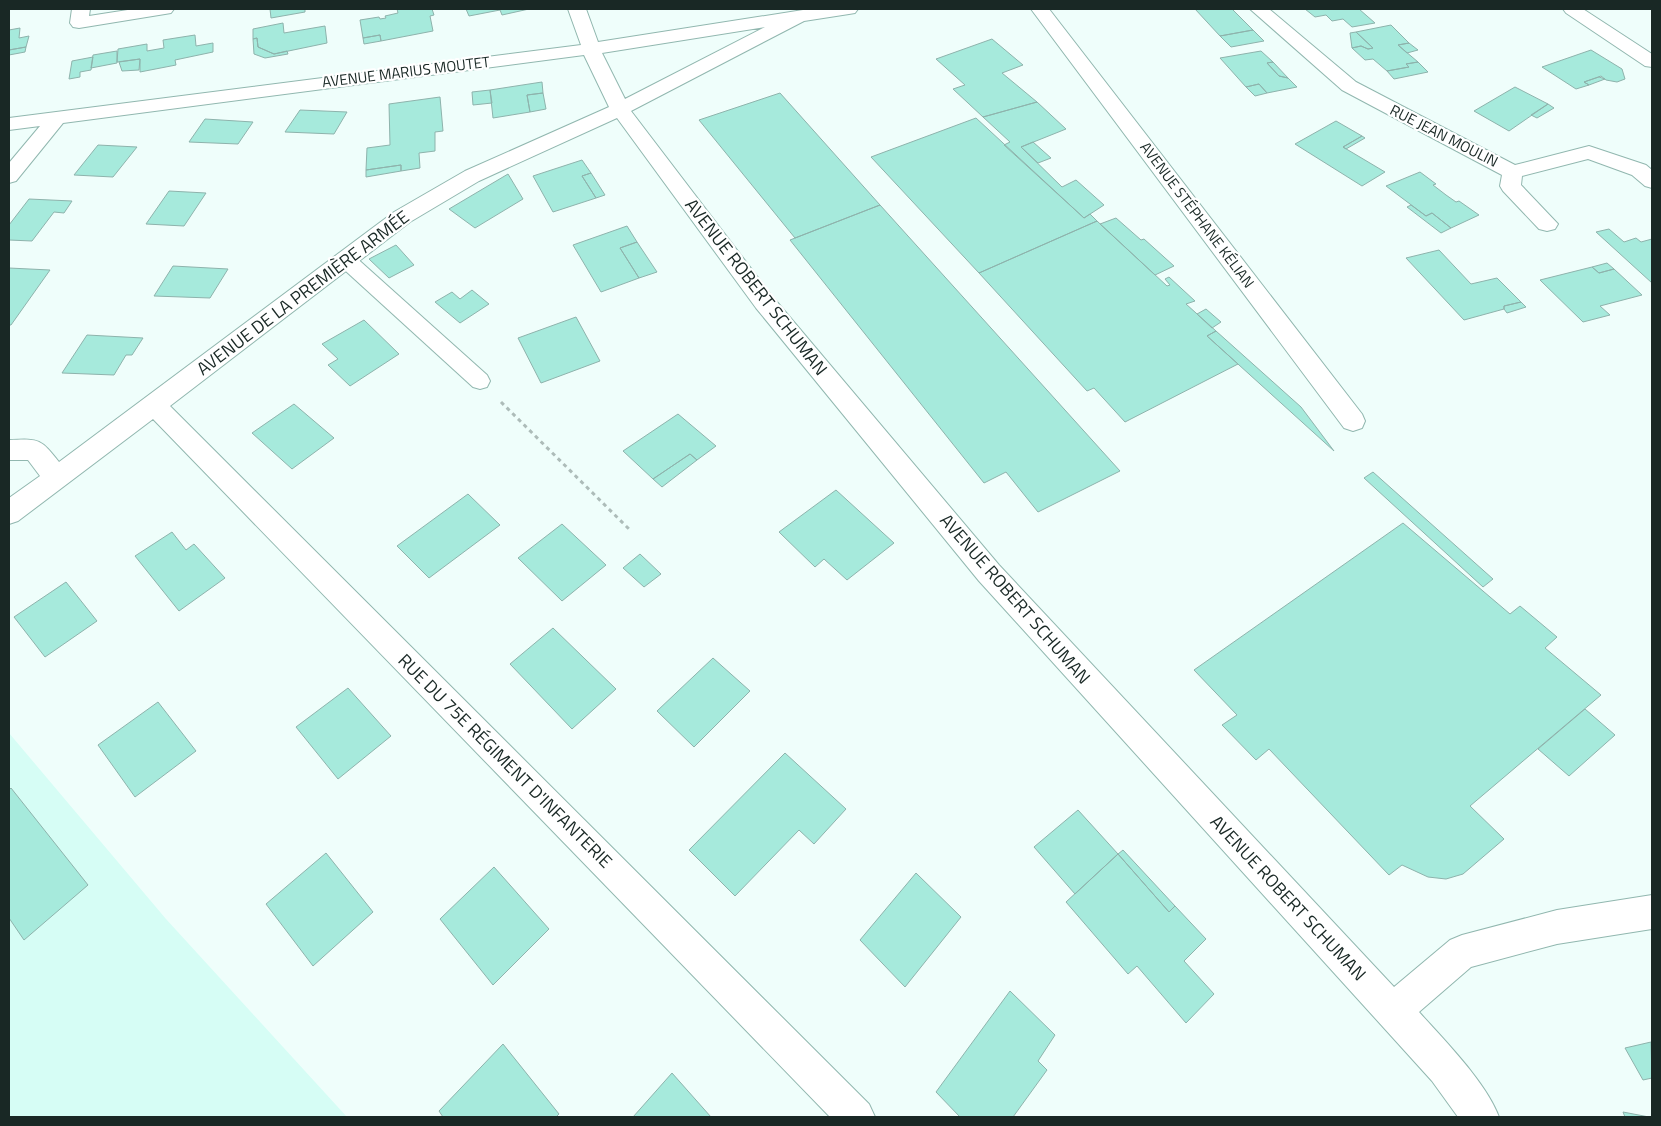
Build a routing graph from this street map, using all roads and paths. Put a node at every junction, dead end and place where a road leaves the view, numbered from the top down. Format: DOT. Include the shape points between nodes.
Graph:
graph roads {
  1 [pos="80,9"];
  2 [pos="165,9"];
  3 [pos="577,9"];
  4 [pos="849,9"];
  5 [pos="1040,9"];
  6 [pos="1260,9"];
  7 [pos="1572,9"];
  8 [pos="803,15"];
  9 [pos="591,49"];
  10 [pos="1652,62"];
  11 [pos="620,109"];
  12 [pos="57,118"];
  13 [pos="9,124"];
  14 [pos="1514,172"];
  15 [pos="9,176"];
  16 [pos="1652,181"];
  17 [pos="1547,224"];
  18 [pos="345,259"];
  19 [pos="480,382"];
  20 [pos="154,405"];
  21 [pos="1353,421"];
  22 [pos="9,450"];
  23 [pos="56,477"];
  24 [pos="9,513"];
  25 [pos="630,530"];
  26 [pos="1652,912"];
  27 [pos="1393,1011"];
  28 [pos="856,1117"];
  29 [pos="1480,1117"];
  1 -- 2 [label="street" via="79,23"];
  3 -- 9 [label="street, AVENUE ROBERT SCHUMAN"];
  4 -- 8 [label="street, AVENUE MARIUS MOUTET"];
  5 -- 21 [label="street, AVENUE STÉPHANE KÉLIAN"];
  6 -- 14 [label="street, RUE JEAN MOULIN" via="1349,86"];
  7 -- 10 [label="street"];
  8 -- 9 [label="street, AVENUE MARIUS MOUTET"];
  8 -- 11 [label="street, AVENUE DE LA PREMIÈRE ARMÉE"];
  9 -- 11 [label="street, AVENUE ROBERT SCHUMAN"];
  9 -- 12 [label="street, AVENUE MARIUS MOUTET"];
  11 -- 18 [label="street, AVENUE DE LA PREMIÈRE ARMÉE" via="472,176 402,217"];
  11 -- 27 [label="street, AVENUE ROBERT SCHUMAN" via="764,302 989,573"];
  12 -- 13 [label="street, AVENUE MARIUS MOUTET"];
  12 -- 15 [label="street"];
  14 -- 16 [label="street, RUE JEAN MOULIN" via="1589,152 1639,170"];
  14 -- 17 [label="street" via="1510,186"];
  18 -- 19 [label="lane"];
  18 -- 20 [label="street, AVENUE DE LA PREMIÈRE ARMÉE"];
  19 -- 25 [label="path"];
  20 -- 23 [label="street, AVENUE DE LA PREMIÈRE ARMÉE"];
  20 -- 28 [label="street, RUE DU 75E RÉGIMENT D'INFANTERIE"];
  22 -- 23 [label="street" via="35,450"];
  23 -- 24 [label="street, AVENUE DE LA PREMIÈRE ARMÉE"];
  26 -- 27 [label="street" via="1557,928 1462,952"];
  27 -- 29 [label="street, AVENUE ROBERT SCHUMAN" via="1445,1068"];
}
